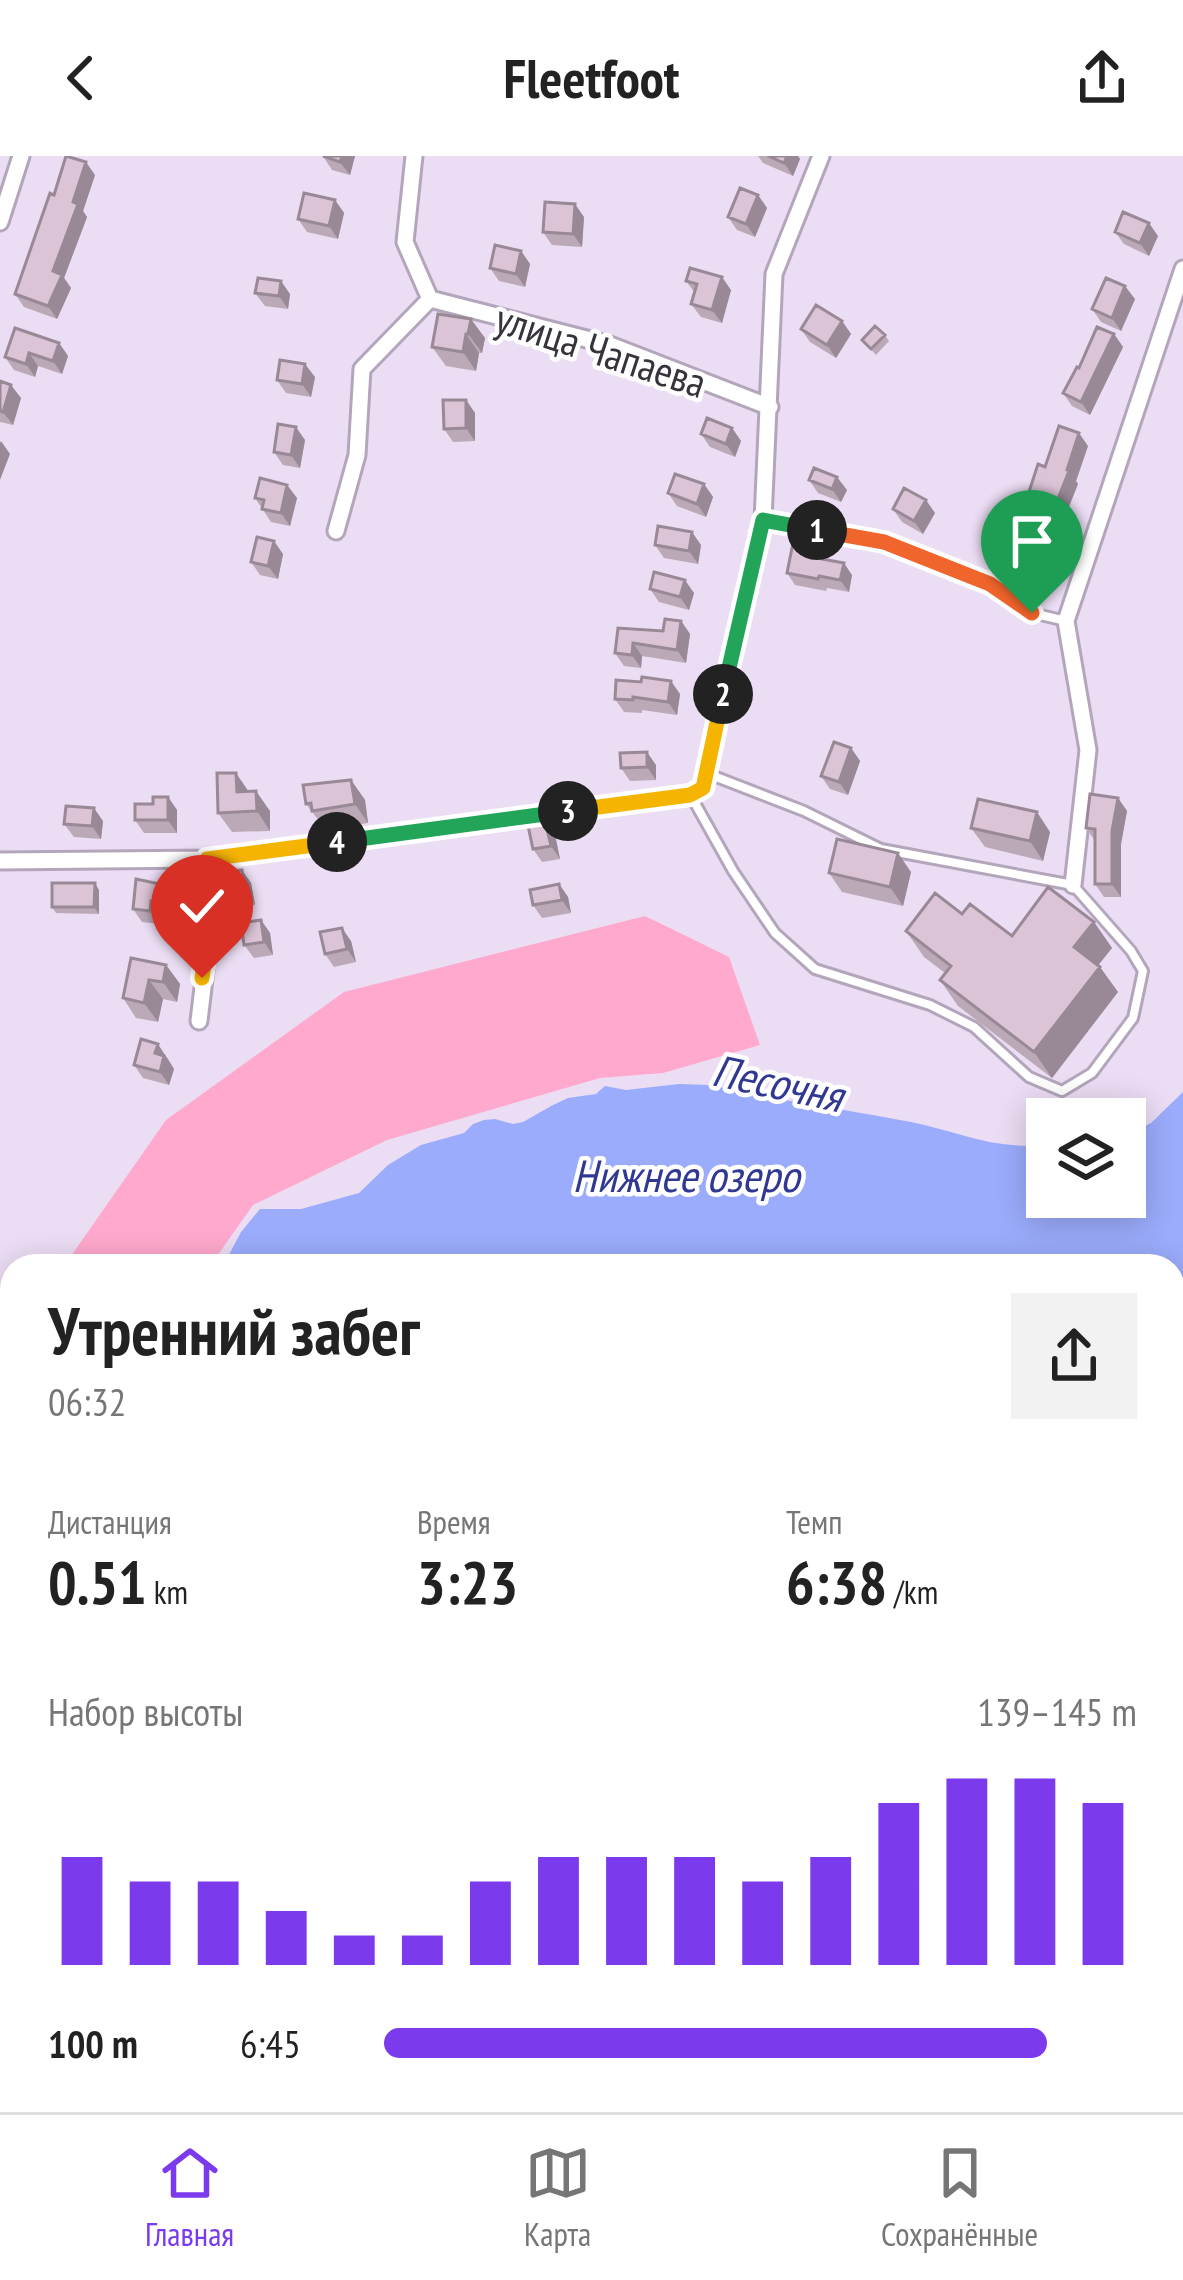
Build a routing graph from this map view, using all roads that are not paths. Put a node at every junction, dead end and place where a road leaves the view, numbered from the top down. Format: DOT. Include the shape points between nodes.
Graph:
graph roads {
  1 [pos="21,156"];
  2 [pos="413,156"];
  3 [pos="821,156"];
  4 [pos="0,222"];
  5 [pos="1183,268"];
  6 [pos="430,298"];
  7 [pos="770,407"];
  8 [pos="763,520"];
  9 [pos="337,532"];
  10 [pos="1066,621"];
  11 [pos="704,773"];
  12 [pos="690,795"];
  13 [pos="207,859"];
  14 [pos="0,861"];
  15 [pos="1073,885"];
  16 [pos="199,1021"];
  1 -- 4 [label="street"];
  2 -- 6 [label="street" via="405,242"];
  3 -- 7 [label="street" via="774,274"];
  5 -- 10 [label="street"];
  6 -- 7 [label="street, улица Чапаева" via="610,345"];
  6 -- 9 [label="street" via="362,369 357,455"];
  7 -- 8 [label="street"];
  8 -- 10 [label="lane" via="884,542 990,584 1032,613"];
  8 -- 11 [label="street"];
  10 -- 15 [label="street" via="1088,750"];
  11 -- 12 [label="street" via="703,788"];
  11 -- 15 [label="lane" via="881,849"];
  12 -- 13 [label="street"];
  12 -- 15 [label="lane" via="775,933 815,969 930,1005 974,1028 1029,1077 1062,1090 1092,1072 1133,1018 1143,971"];
  13 -- 14 [label="street"];
  13 -- 16 [label="street" via="210,929"];
}
